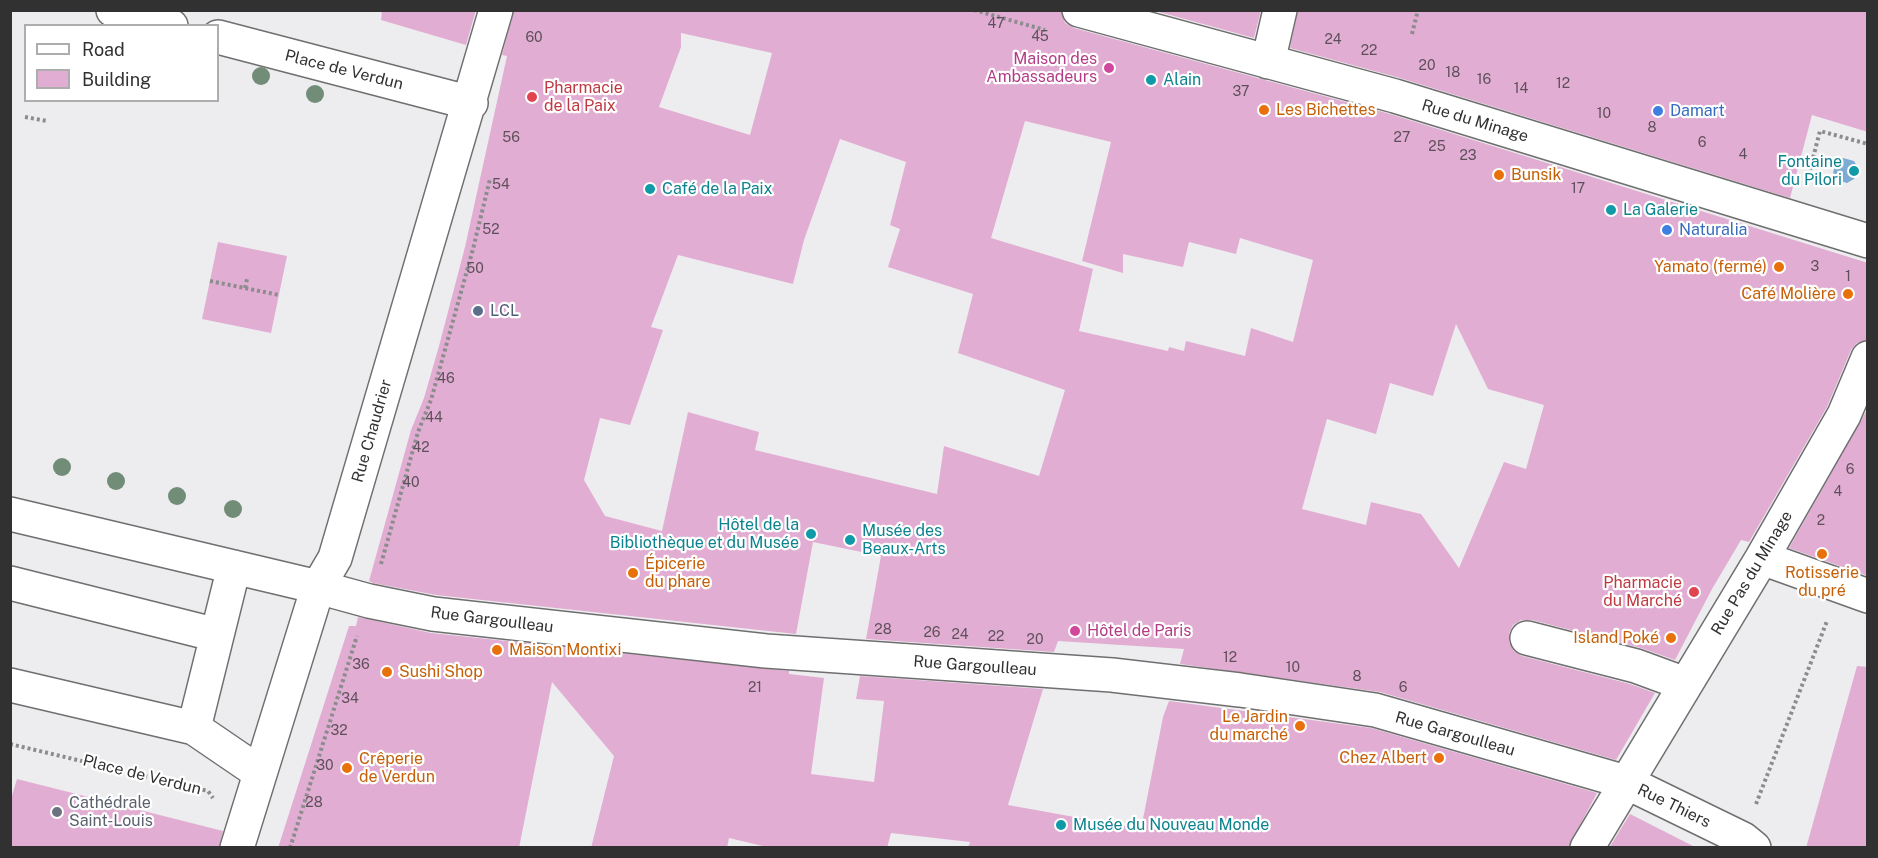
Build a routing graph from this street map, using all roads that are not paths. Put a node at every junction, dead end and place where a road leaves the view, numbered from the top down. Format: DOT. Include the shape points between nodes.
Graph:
graph roads {
  1 [pos="113,10"];
  2 [pos="496,10"];
  3 [pos="1079,10"];
  4 [pos="1280,10"];
  5 [pos="164,24"];
  6 [pos="219,37"];
  7 [pos="1268,62"];
  8 [pos="471,103"];
  9 [pos="1868,241"];
  10 [pos="1868,358"];
  11 [pos="10,514"];
  12 [pos="1762,558"];
  13 [pos="234,567"];
  14 [pos="10,584"];
  15 [pos="318,586"];
  16 [pos="1854,591"];
  17 [pos="217,635"];
  18 [pos="1527,638"];
  19 [pos="1685,684"];
  20 [pos="10,685"];
  21 [pos="194,728"];
  22 [pos="260,773"];
  23 [pos="1626,782"];
  24 [pos="239,841"];
  25 [pos="1748,843"];
  26 [pos="1587,848"];
  1 -- 5 [label="street"];
  2 -- 8 [label="street, Rue Chaudrier"];
  3 -- 7 [label="street, Rue du Minage"];
  4 -- 7 [label="street"];
  6 -- 8 [label="street, Place de Verdun"];
  7 -- 9 [label="street, Rue du Minage" via="1395,96"];
  8 -- 15 [label="street, Rue Chaudrier" via="335,558"];
  10 -- 12 [label="street, Rue Pas du Minage" via="1845,415"];
  11 -- 13 [label="street, Rue Gargoulleau"];
  12 -- 16 [label="street"];
  12 -- 19 [label="street, Rue Pas du Minage"];
  13 -- 15 [label="street, Rue Gargoulleau"];
  13 -- 17 [label="street"];
  14 -- 17 [label="street"];
  15 -- 22 [label="street, Rue Chaudrier"];
  15 -- 23 [label="street, Rue Gargoulleau" via="369,601 445,615 766,651 1112,675 1375,710"];
  17 -- 21 [label="street"];
  18 -- 19 [label="street" via="1636,666"];
  19 -- 23 [label="street, Rue Pas du Minage"];
  20 -- 21 [label="street"];
  21 -- 22 [label="street"];
  22 -- 24 [label="street, Rue Chaudrier"];
  23 -- 25 [label="street, Rue Thiers"];
  23 -- 26 [label="street, Rue Pas du Minage"];
}
